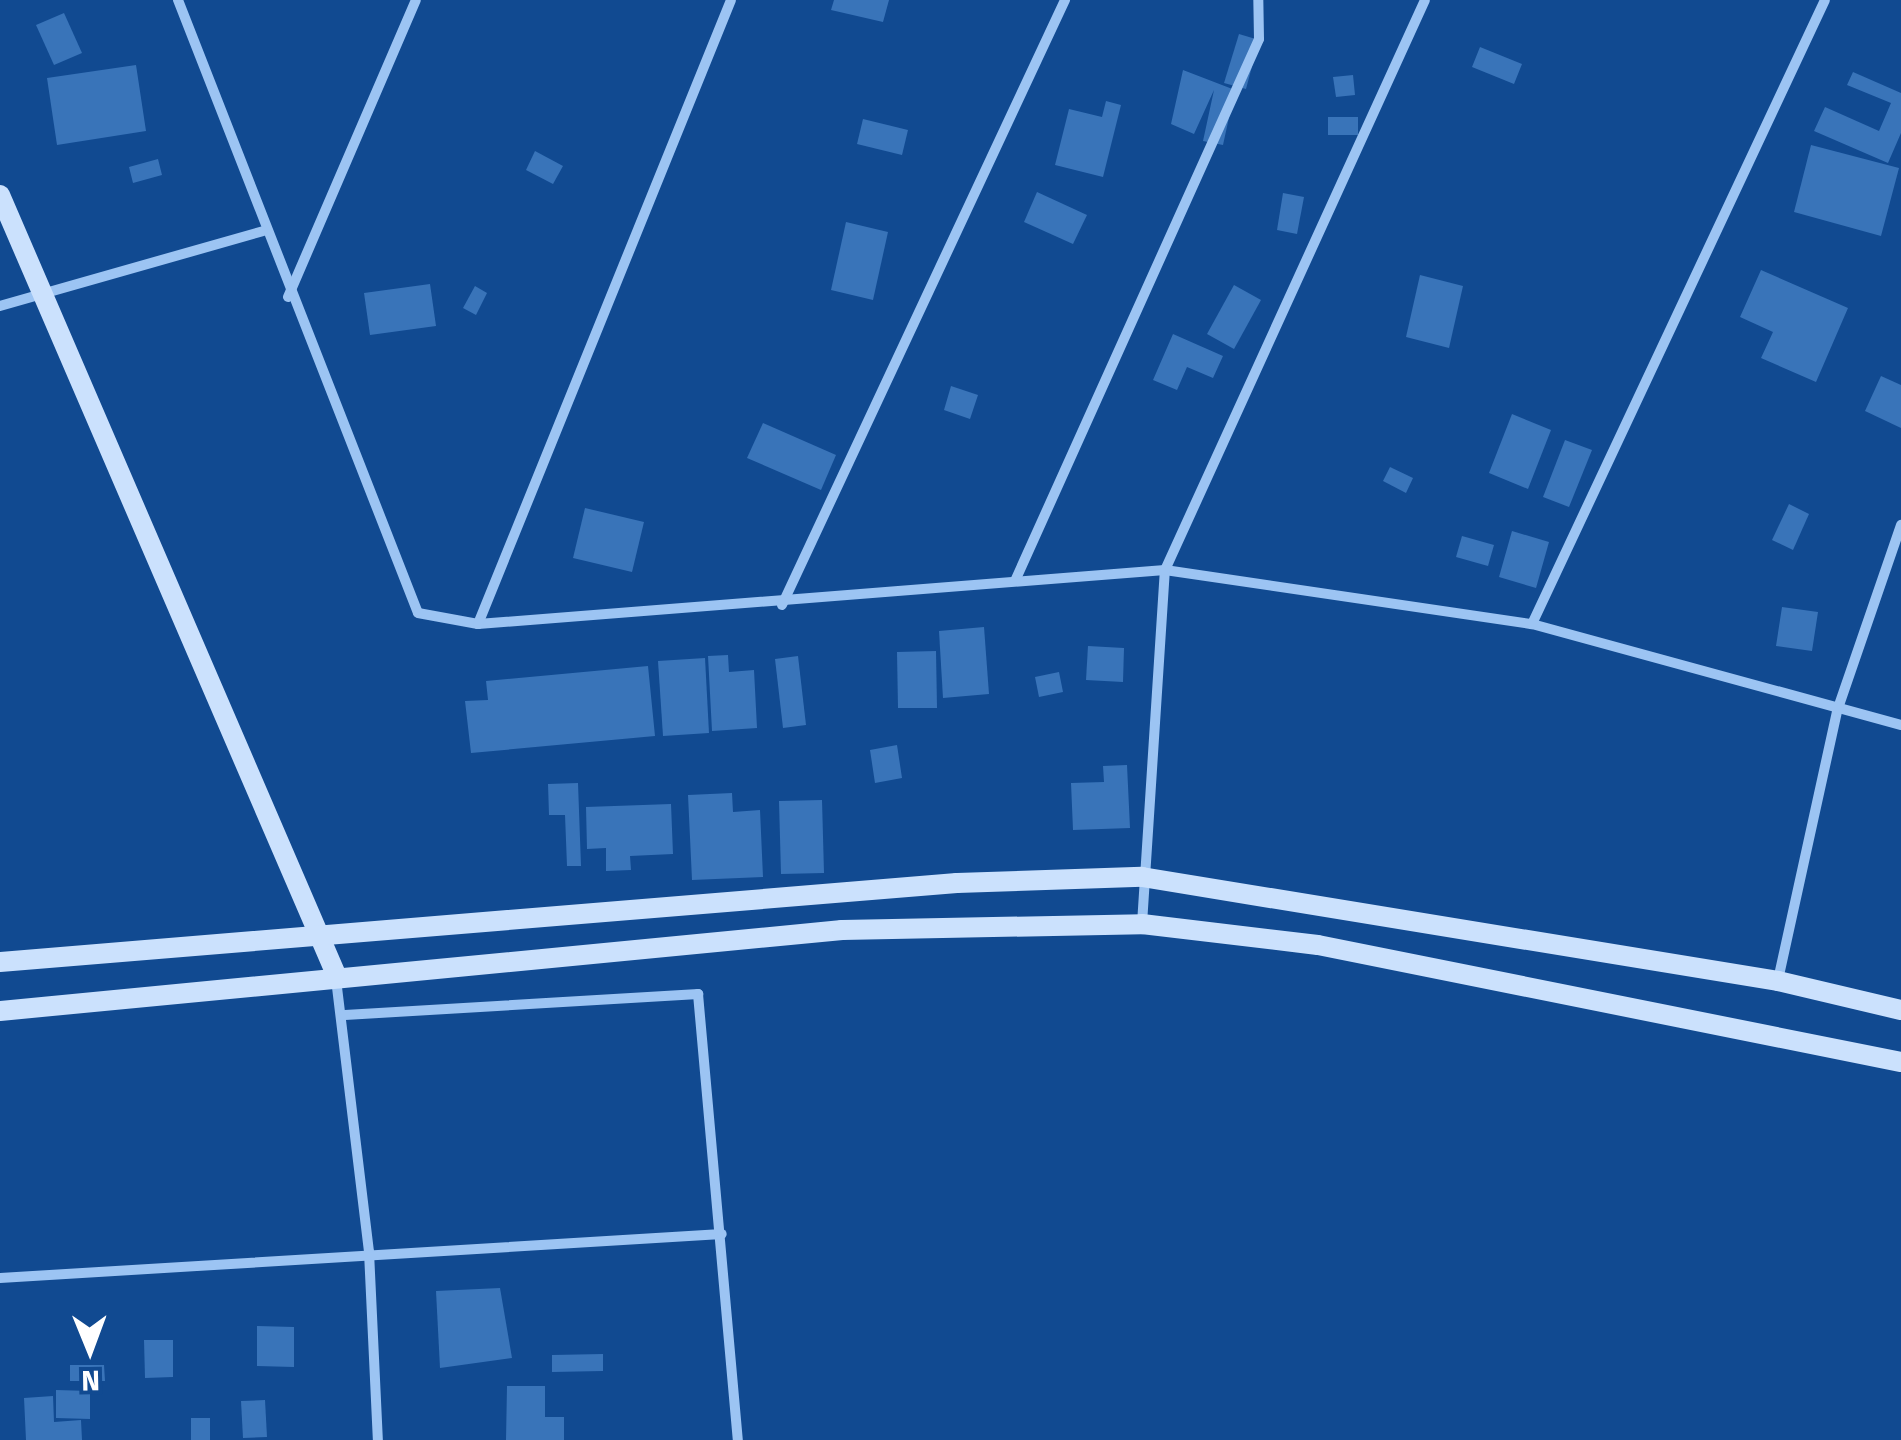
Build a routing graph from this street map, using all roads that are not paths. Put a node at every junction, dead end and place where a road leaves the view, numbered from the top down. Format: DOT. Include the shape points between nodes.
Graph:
graph roads {
  1 [pos="178,0"];
  2 [pos="416,0"];
  3 [pos="731,0"];
  4 [pos="1065,0"];
  5 [pos="1258,0"];
  6 [pos="1425,0"];
  7 [pos="1825,0"];
  8 [pos="0,195"];
  9 [pos="263,231"];
  10 [pos="42,294"];
  11 [pos="288,298"];
  12 [pos="0,306"];
  13 [pos="1901,525"];
  14 [pos="1166,570"];
  15 [pos="1014,581"];
  16 [pos="782,605"];
  17 [pos="478,624"];
  18 [pos="1532,624"];
  19 [pos="1837,711"];
  20 [pos="1901,724"];
  21 [pos="1142,877"];
  22 [pos="1142,924"];
  23 [pos="319,934"];
  24 [pos="2,957"];
  25 [pos="334,972"];
  26 [pos="1778,981"];
  27 [pos="1901,1010"];
  28 [pos="0,1011"];
  29 [pos="345,1015"];
  30 [pos="1901,1062"];
  31 [pos="722,1234"];
  32 [pos="368,1252"];
  33 [pos="0,1278"];
  34 [pos="378,1440"];
  35 [pos="738,1440"];
  1 -- 9 [label="street"];
  2 -- 11 [label="street"];
  3 -- 17 [label="street"];
  4 -- 16 [label="street"];
  5 -- 15 [label="street" via="1260,39"];
  6 -- 14 [label="street"];
  7 -- 18 [label="street"];
  8 -- 10 [label="main road"];
  9 -- 10 [label="street"];
  9 -- 11 [label="street"];
  10 -- 12 [label="street"];
  10 -- 23 [label="main road"];
  11 -- 17 [label="street" via="418,613"];
  13 -- 19 [label="street"];
  14 -- 15 [label="street"];
  14 -- 18 [label="street"];
  14 -- 21 [label="street"];
  15 -- 16 [label="street"];
  16 -- 17 [label="street"];
  18 -- 19 [label="street"];
  19 -- 20 [label="street"];
  19 -- 26 [label="street"];
  21 -- 22 [label="street"];
  21 -- 23 [label="main road"];
  21 -- 26 [label="main road"];
  22 -- 25 [label="main road" via="842,930"];
  22 -- 30 [label="main road" via="1318,945"];
  23 -- 24 [label="main road"];
  23 -- 25 [label="main road"];
  25 -- 28 [label="main road"];
  25 -- 29 [label="street"];
  26 -- 27 [label="main road"];
  29 -- 31 [label="street" via="698,994"];
  29 -- 32 [label="street"];
  31 -- 32 [label="street"];
  31 -- 35 [label="street"];
  32 -- 33 [label="street"];
  32 -- 34 [label="street"];
}
